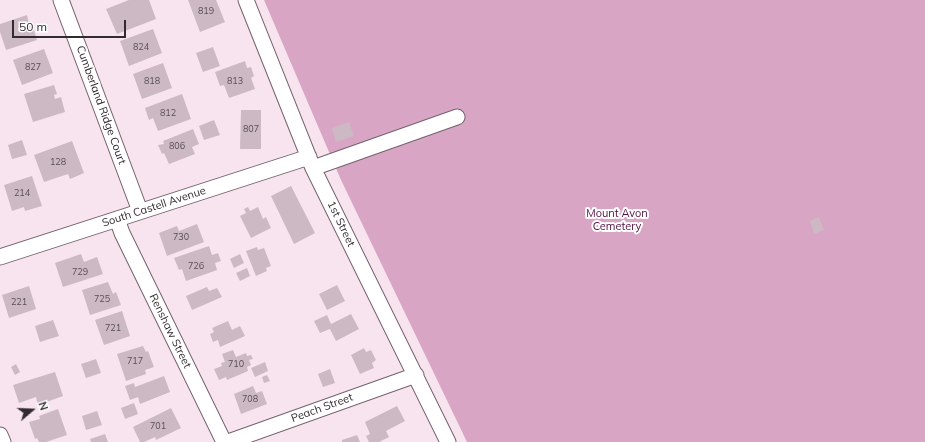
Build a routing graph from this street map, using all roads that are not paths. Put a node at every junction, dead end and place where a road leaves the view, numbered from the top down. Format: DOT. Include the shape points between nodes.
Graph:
graph roads {
  1 [pos="60,0"];
  2 [pos="246,0"];
  3 [pos="457,117"];
  4 [pos="311,163"];
  5 [pos="140,211"];
  6 [pos="117,219"];
  7 [pos="0,257"];
  8 [pos="416,374"];
  9 [pos="0,435"];
  10 [pos="4,442"];
  11 [pos="224,442"];
  12 [pos="228,442"];
  13 [pos="448,442"];
  1 -- 5 [label="street, Cumberland Ridge Court"];
  2 -- 4 [label="street, 1st Street"];
  3 -- 4 [label="street, South Castell Avenue"];
  4 -- 5 [label="street, South Castell Avenue"];
  4 -- 8 [label="street, 1st Street"];
  5 -- 6 [label="street, South Castell Avenue"];
  6 -- 7 [label="street, South Castell Avenue"];
  6 -- 11 [label="street, Renshaw Street"];
  8 -- 12 [label="street, Peach Street"];
  8 -- 13 [label="street, 1st Street"];
  9 -- 10 [label="street"];
}
